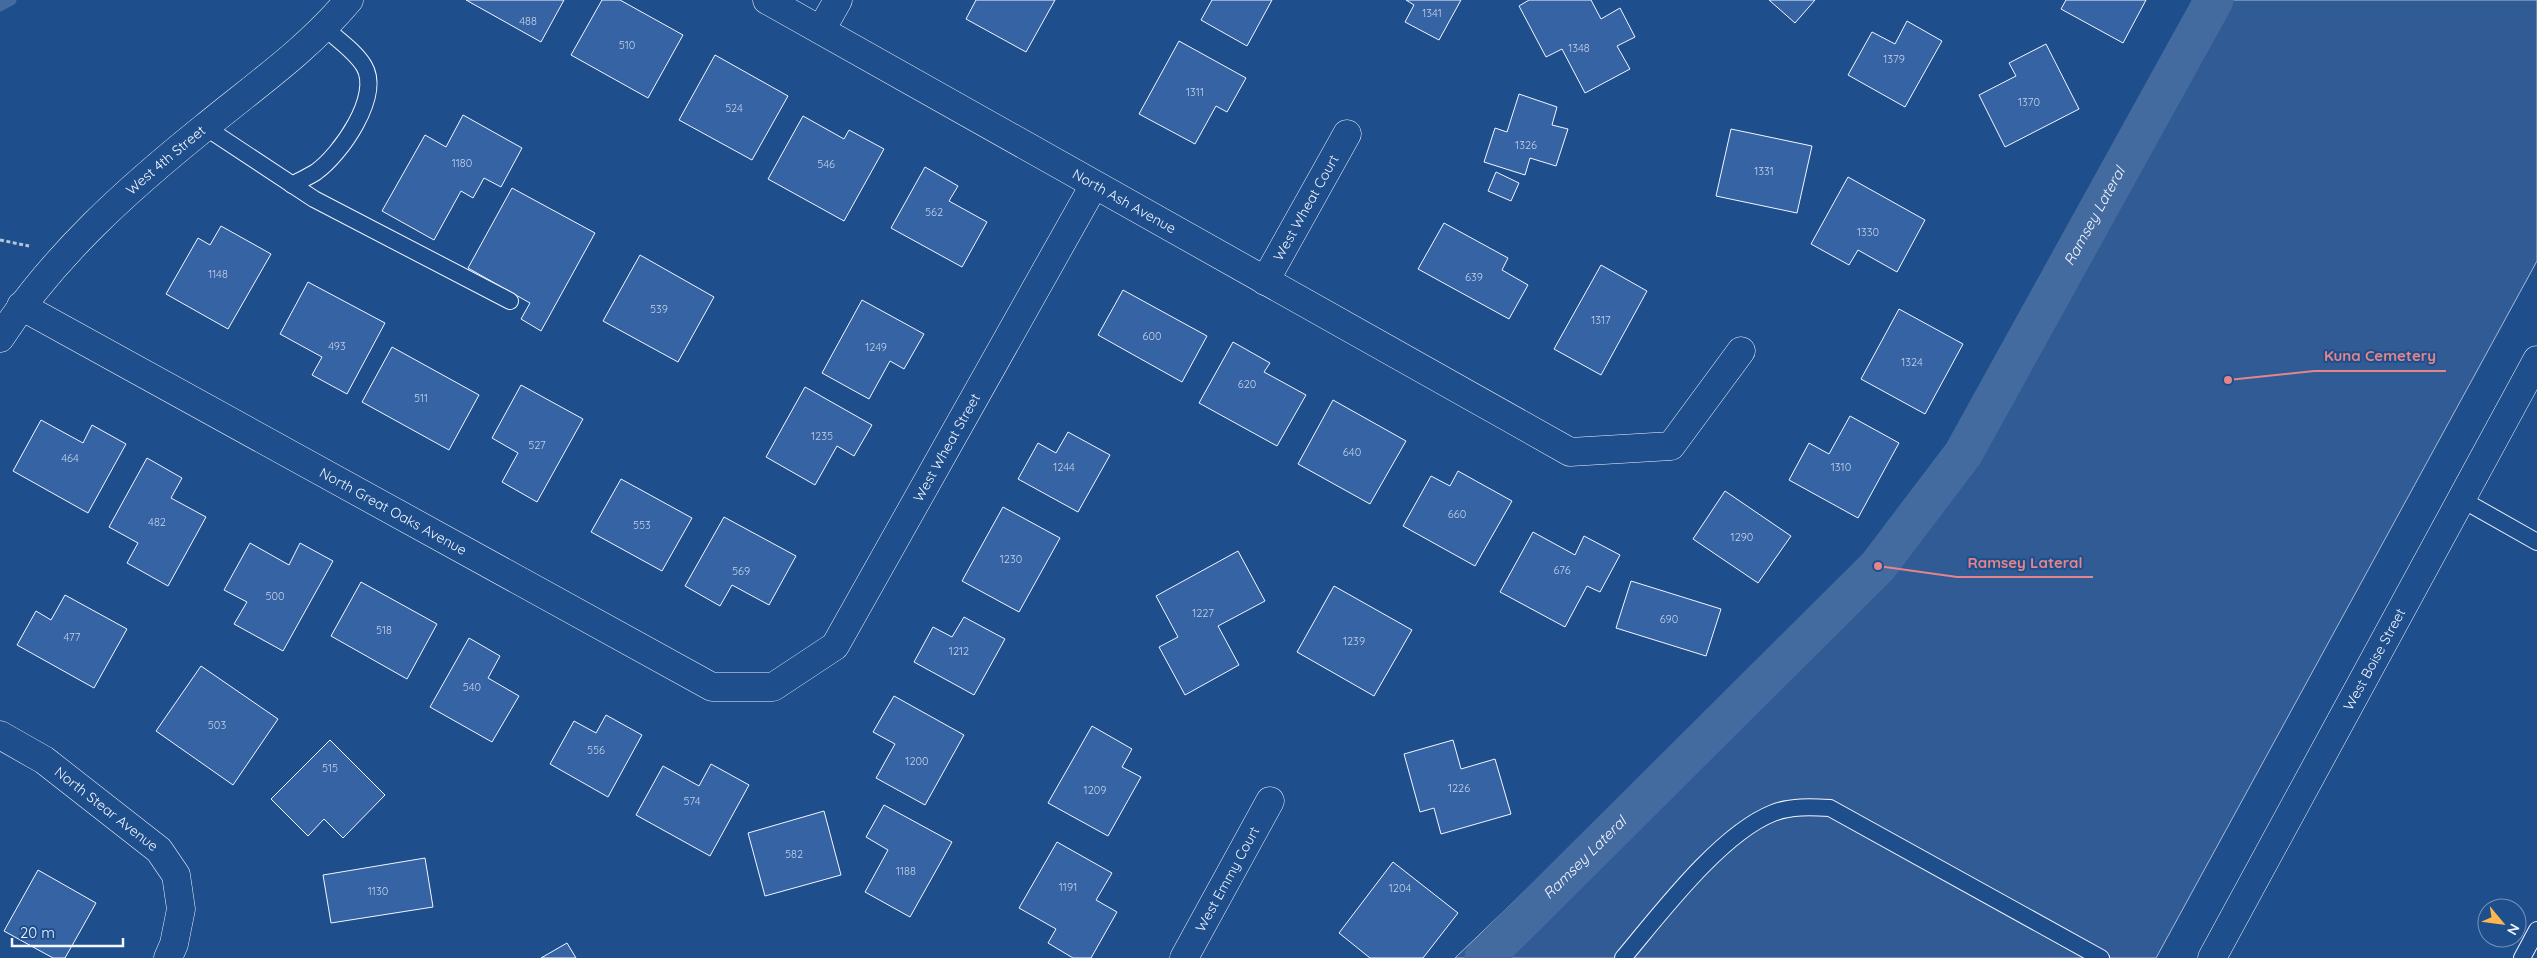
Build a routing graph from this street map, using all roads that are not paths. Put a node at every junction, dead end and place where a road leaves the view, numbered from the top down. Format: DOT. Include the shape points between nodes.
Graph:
graph roads {
  1 [pos="349,0"];
  2 [pos="767,0"];
  3 [pos="838,0"];
  4 [pos="325,28"];
  5 [pos="821,30"];
  6 [pos="204,127"];
  7 [pos="1347,134"];
  8 [pos="1094,184"];
  9 [pos="292,185"];
  10 [pos="1265,281"];
  11 [pos="510,300"];
  12 [pos="21,306"];
  13 [pos="0,338"];
  14 [pos="1741,351"];
  15 [pos="2537,360"];
  16 [pos="2461,499"];
  17 [pos="2537,542"];
  18 [pos="773,687"];
  19 [pos="0,735"];
  20 [pos="1270,801"];
  21 [pos="2537,930"];
  22 [pos="168,958"];
  23 [pos="1184,958"];
  24 [pos="1623,958"];
  25 [pos="2101,958"];
  26 [pos="2212,958"];
  27 [pos="2522,958"];
  1 -- 4 [label="street, West 4th Street"];
  2 -- 5 [label="street, North Ash Avenue"];
  3 -- 5 [label="street"];
  4 -- 6 [label="street, West 4th Street" via="296,56"];
  4 -- 9 [label="lane" via="365,68 369,88 361,114 342,145 317,172"];
  5 -- 8 [label="street, North Ash Avenue"];
  6 -- 9 [label="lane"];
  6 -- 12 [label="street, West 4th Street" via="133,186 64,254"];
  7 -- 10 [label="street, West Wheat Court"];
  8 -- 10 [label="street, North Ash Avenue"];
  8 -- 18 [label="street, West Wheat Street" via="835,646"];
  9 -- 11 [label="lane"];
  10 -- 14 [label="street, North Ash Avenue" via="1570,452 1671,446"];
  12 -- 13 [label="street, West 4th Street"];
  12 -- 18 [label="street, North Great Oaks Avenue" via="712,687"];
  15 -- 16 [label="street, West Boise Street"];
  16 -- 17 [label="lane"];
  16 -- 26 [label="street, West Boise Street"];
  19 -- 22 [label="street, North Stear Avenue" via="44,760 159,850 176,875 181,909"];
  20 -- 23 [label="street, West Emmy Court"];
  21 -- 27 [label="lane"];
  24 -- 25 [label="lane" via="1681,889 1734,837 1773,812 1801,807 1830,808"];
}
